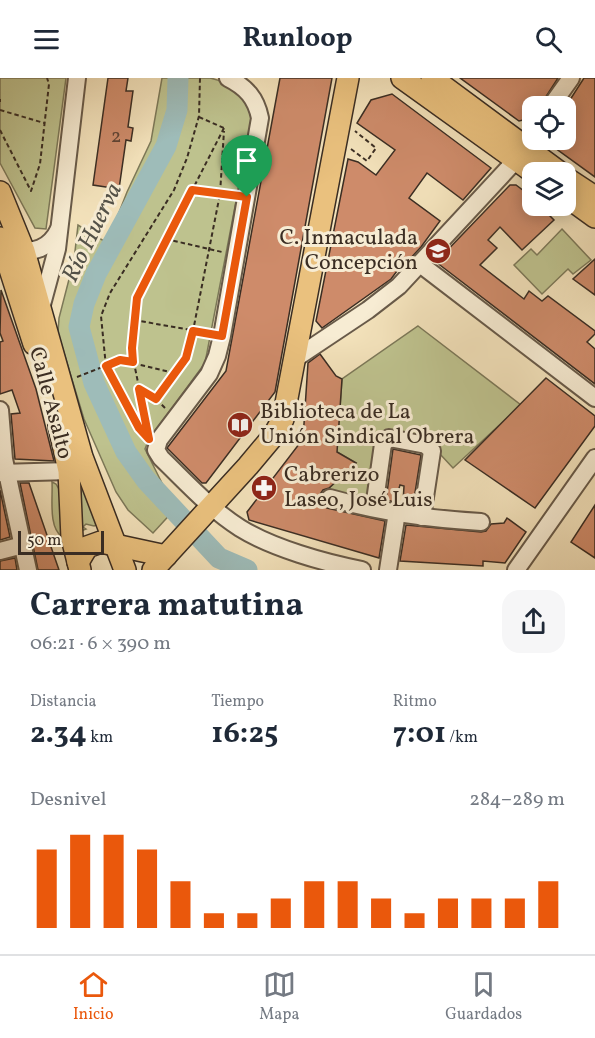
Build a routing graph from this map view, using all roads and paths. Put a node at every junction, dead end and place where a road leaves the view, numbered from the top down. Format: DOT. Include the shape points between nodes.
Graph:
graph roads {
  1 [pos="47,78"];
  2 [pos="77,78"];
  3 [pos="200,78"];
  4 [pos="228,78"];
  5 [pos="348,78"];
  6 [pos="402,78"];
  7 [pos="432,78"];
  8 [pos="571,78"];
  9 [pos="558,96"];
  10 [pos="0,110"];
  11 [pos="199,116"];
  12 [pos="44,123"];
  13 [pos="224,128"];
  14 [pos="0,130"];
  15 [pos="353,130"];
  16 [pos="522,145"];
  17 [pos="522,145"];
  18 [pos="350,148"];
  19 [pos="522,148"];
  20 [pos="523,150"];
  21 [pos="529,150"];
  22 [pos="530,162"];
  23 [pos="543,162"];
  24 [pos="576,187"];
  25 [pos="192,190"];
  26 [pos="0,192"];
  27 [pos="220,194"];
  28 [pos="576,194"];
  29 [pos="247,197"];
  30 [pos="595,197"];
  31 [pos="595,217"];
  32 [pos="60,228"];
  33 [pos="166,239"];
  34 [pos="6,247"];
  35 [pos="208,249"];
  36 [pos="237,256"];
  37 [pos="420,264"];
  38 [pos="40,313"];
  39 [pos="134,320"];
  40 [pos="193,331"];
  41 [pos="222,336"];
  42 [pos="296,358"];
  43 [pos="133,362"];
  44 [pos="106,366"];
  45 [pos="174,374"];
  46 [pos="80,376"];
  47 [pos="139,389"];
  48 [pos="595,398"];
  49 [pos="156,399"];
  50 [pos="0,410"];
  51 [pos="170,412"];
  52 [pos="595,458"];
  53 [pos="75,464"];
  54 [pos="4,473"];
  55 [pos="330,498"];
  56 [pos="374,508"];
  57 [pos="209,509"];
  58 [pos="397,512"];
  59 [pos="422,517"];
  60 [pos="481,522"];
  61 [pos="115,544"];
  62 [pos="22,545"];
  63 [pos="0,550"];
  64 [pos="163,559"];
  65 [pos="79,566"];
  66 [pos="28,570"];
  67 [pos="125,570"];
  68 [pos="362,570"];
  69 [pos="388,570"];
  70 [pos="516,570"];
  1 -- 12 [label="path"];
  2 -- 32 [label="street"];
  3 -- 11 [label="path"];
  4 -- 29 [label="street" via="251,94 260,118"];
  5 -- 42 [label="main road"];
  6 -- 16 [label="main road"];
  7 -- 17 [label="main road"];
  8 -- 9 [label="street"];
  10 -- 12 [label="path"];
  11 -- 13 [label="path"];
  11 -- 44 [label="path" via="174,190 110,294 101,316"];
  12 -- 14 [label="path" via="40,164 31,191"];
  13 -- 25 [label="path"];
  13 -- 27 [label="path"];
  15 -- 18 [label="path" via="376,148 367,161"];
  19 -- 37 [label="street"];
  20 -- 22 [label="street" via="522,157"];
  21 -- 23 [label="main road"];
  24 -- 30 [label="main road"];
  25 -- 27 [label="path"];
  25 -- 33 [label="path"];
  26 -- 34 [label="main road, Calle Asalto"];
  27 -- 29 [label="path"];
  27 -- 35 [label="path"];
  28 -- 31 [label="main road"];
  29 -- 36 [label="street"];
  32 -- 34 [label="street" via="47,245 34,250"];
  32 -- 38 [label="street"];
  33 -- 35 [label="path"];
  33 -- 39 [label="path" via="137,298"];
  34 -- 38 [label="main road, Calle Asalto"];
  34 -- 53 [label="main road, Calle Asalto" via="59,426"];
  35 -- 36 [label="path"];
  35 -- 40 [label="path"];
  36 -- 41 [label="street"];
  37 -- 42 [label="street" via="387,296"];
  37 -- 48 [label="street"];
  38 -- 53 [label="main road, Calle Asalto"];
  39 -- 40 [label="path"];
  39 -- 43 [label="path"];
  40 -- 41 [label="path"];
  40 -- 45 [label="path" via="186,358"];
  41 -- 57 [label="street" via="210,374 156,446 161,458"];
  42 -- 57 [label="main road" via="281,424"];
  43 -- 44 [label="path" via="120,360"];
  43 -- 45 [label="path"];
  43 -- 47 [label="path"];
  44 -- 46 [label="path"];
  44 -- 47 [label="path" via="139,428 149,439"];
  45 -- 49 [label="path"];
  47 -- 49 [label="path"];
  49 -- 51 [label="path"];
  50 -- 54 [label="street"];
  52 -- 70 [label="street"];
  53 -- 54 [label="street"];
  53 -- 61 [label="main road, Calle Asalto"];
  53 -- 65 [label="main road, Calle Asalto" via="72,538"];
  54 -- 62 [label="street"];
  55 -- 56 [label="street"];
  56 -- 58 [label="street"];
  56 -- 59 [label="street" via="383,444 389,438 426,445 432,451"];
  57 -- 64 [label="main road"];
  57 -- 68 [label="street" via="267,541"];
  58 -- 59 [label="street"];
  58 -- 69 [label="street"];
  59 -- 60 [label="street"];
  61 -- 64 [label="main road"];
  61 -- 65 [label="main road" via="90,545"];
  61 -- 67 [label="main road, Calle Asalto"];
  62 -- 63 [label="street"];
  62 -- 66 [label="street"];
}
